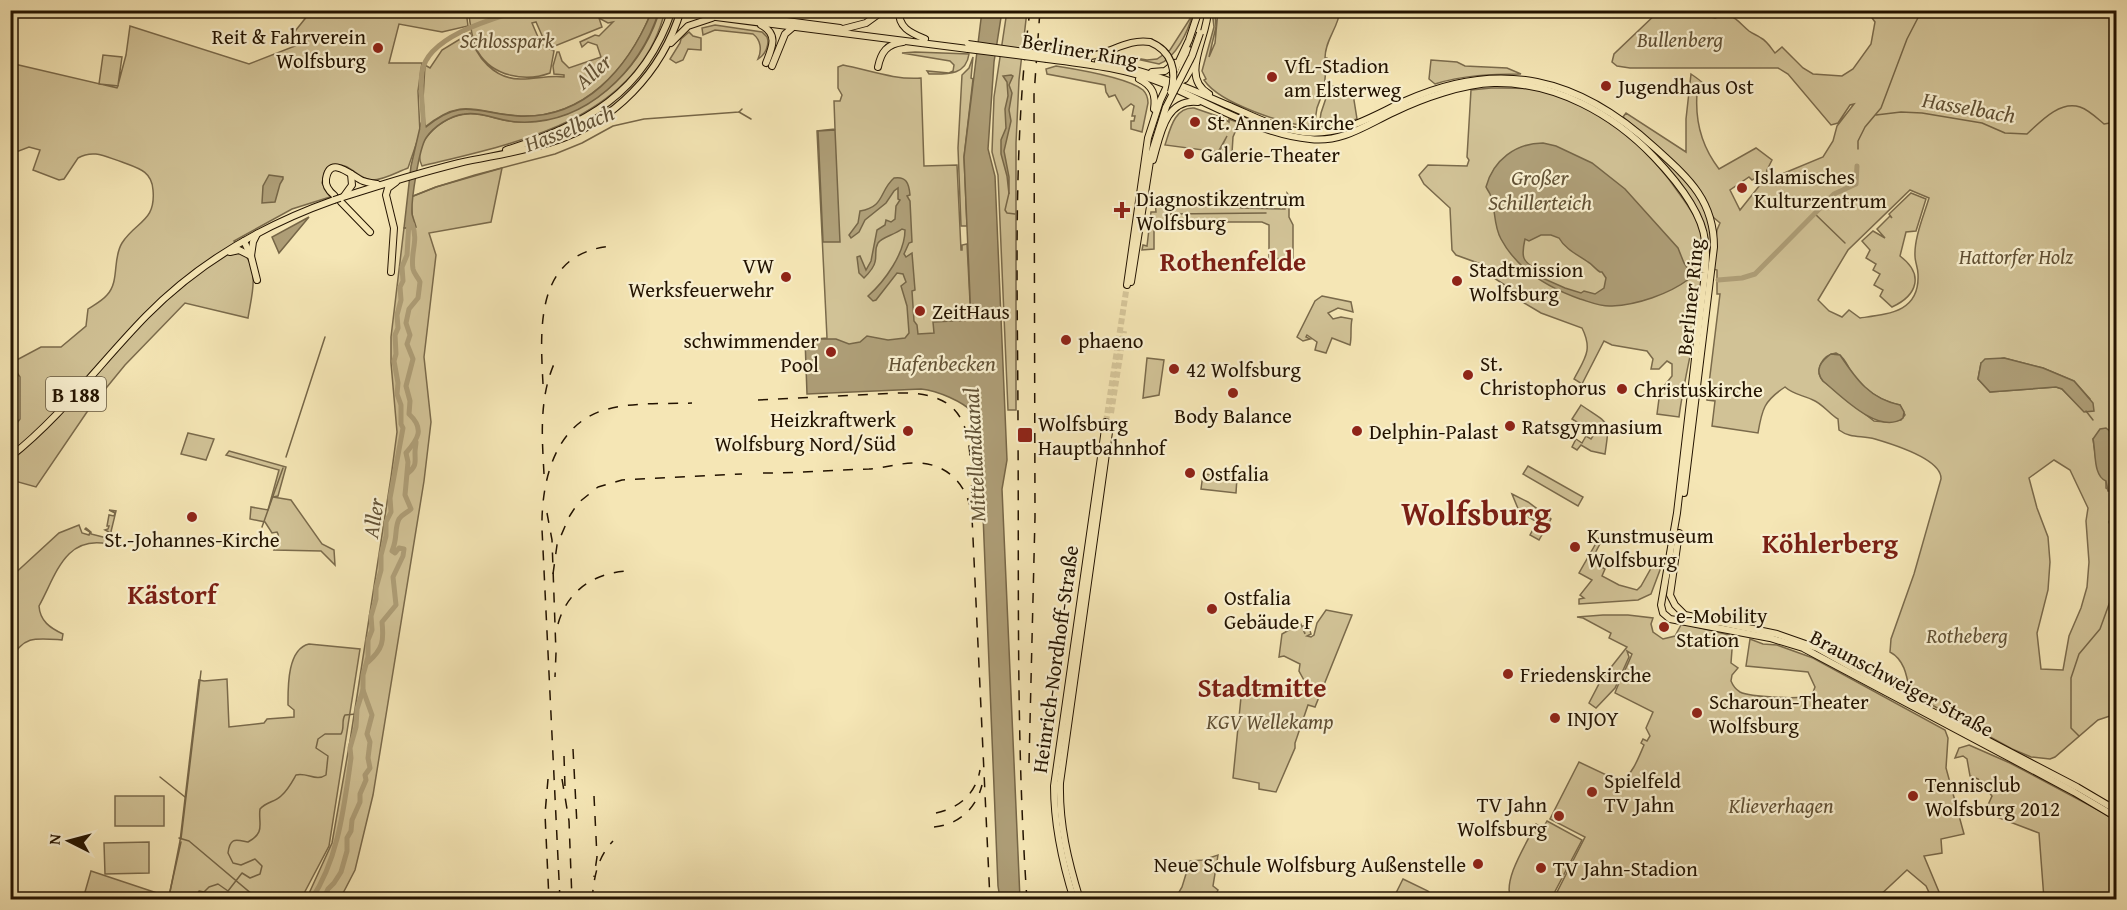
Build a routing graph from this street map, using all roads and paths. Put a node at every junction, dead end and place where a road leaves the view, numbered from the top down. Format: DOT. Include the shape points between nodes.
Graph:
graph roads {
  1 [pos="672,10"];
  2 [pos="704,10"];
  3 [pos="726,10"];
  4 [pos="884,10"];
  5 [pos="900,10"];
  6 [pos="1198,10"];
  7 [pos="1206,10"];
  8 [pos="680,11"];
  9 [pos="735,15"];
  10 [pos="716,17"];
  11 [pos="1200,19"];
  12 [pos="755,22"];
  13 [pos="794,27"];
  14 [pos="843,29"];
  15 [pos="925,39"];
  16 [pos="912,41"];
  17 [pos="968,47"];
  18 [pos="1186,48"];
  19 [pos="659,57"];
  20 [pos="1047,57"];
  21 [pos="1064,57"];
  22 [pos="1196,59"];
  23 [pos="1182,66"];
  24 [pos="878,67"];
  25 [pos="1103,67"];
  26 [pos="1146,72"];
  27 [pos="1187,73"];
  28 [pos="1174,85"];
  29 [pos="1580,99"];
  30 [pos="1160,101"];
  31 [pos="1224,104"];
  32 [pos="1211,105"];
  33 [pos="1170,107"];
  34 [pos="1248,114"];
  35 [pos="1153,119"];
  36 [pos="541,142"];
  37 [pos="1148,172"];
  38 [pos="351,173"];
  39 [pos="404,178"];
  40 [pos="384,184"];
  41 [pos="337,199"];
  42 [pos="350,210"];
  43 [pos="357,224"];
  44 [pos="370,231"];
  45 [pos="258,233"];
  46 [pos="244,241"];
  47 [pos="225,253"];
  48 [pos="251,256"];
  49 [pos="390,272"];
  50 [pos="257,280"];
  51 [pos="1690,423"];
  52 [pos="10,457"];
  53 [pos="2116,810"];
  54 [pos="2116,817"];
  55 [pos="1074,900"];
  56 [pos="1080,900"];
  1 -- 36 [label="main road, B 188" via="654,50 624,89 591,115"];
  2 -- 9 [label="main road, Berliner Ring"];
  3 -- 9 [label="main road"];
  4 -- 14 [label="main road" via="860,26"];
  5 -- 15 [label="main road" via="901,22 907,30"];
  6 -- 11 [label="main road"];
  7 -- 11 [label="main road"];
  7 -- 22 [label="main road" via="1205,32"];
  8 -- 10 [label="main road, Berliner Ring"];
  8 -- 19 [label="main road, B 188"];
  9 -- 14 [label="main road, Berliner Ring"];
  10 -- 12 [label="main road, Berliner Ring"];
  10 -- 19 [label="main road" via="683,30"];
  11 -- 18 [label="main road"];
  11 -- 23 [label="main road"];
  11 -- 27 [label="main road, bridge"];
  12 -- 13 [label="main road, Berliner Ring"];
  12 -- 13 [label="main road" via="773,37 769,65 786,32"];
  13 -- 16 [label="main road, Berliner Ring"];
  14 -- 15 [label="main road, Berliner Ring"];
  15 -- 17 [label="main road, Berliner Ring"];
  16 -- 17 [label="main road, Berliner Ring"];
  16 -- 24 [label="main road" via="887,48"];
  17 -- 20 [label="main road, Berliner Ring, bridge"];
  18 -- 26 [label="main road" via="1170,68"];
  18 -- 28 [label="main road"];
  19 -- 36 [label="main road, B 188" via="642,83 612,111 574,134"];
  20 -- 21 [label="main road, Berliner Ring"];
  20 -- 25 [label="main road, Berliner Ring"];
  21 -- 26 [label="main road, Berliner Ring"];
  21 -- 33 [label="main road, bridge" via="1098,56 1138,41 1150,42 1169,57 1174,73"];
  22 -- 27 [label="main road"];
  22 -- 31 [label="main road" via="1197,83"];
  23 -- 27 [label="main road"];
  23 -- 28 [label="main road"];
  25 -- 28 [label="main road, Berliner Ring"];
  25 -- 35 [label="main road" via="1151,87 1155,98"];
  26 -- 28 [label="main road, Berliner Ring"];
  27 -- 28 [label="main road" via="1185,79"];
  27 -- 33 [label="main road, bridge"];
  28 -- 30 [label="main road" via="1163,93"];
  28 -- 31 [label="main road, Berliner Ring"];
  28 -- 32 [label="main road, Berliner Ring"];
  28 -- 34 [label="main road"];
  29 -- 32 [label="main road, Berliner Ring" via="1537,88 1479,85 1423,100 1348,135 1322,140 1285,134"];
  29 -- 34 [label="main road, Berliner Ring" via="1559,87 1532,81 1481,79 1432,91 1355,125 1320,133 1291,130"];
  29 -- 51 [label="main road, Berliner Ring" via="1650,153 1683,193 1703,230 1706,255"];
  29 -- 51 [label="main road, Berliner Ring" via="1609,111 1645,138 1692,183 1709,212 1714,247"];
  30 -- 33 [label="main road" via="1170,99 1174,104"];
  30 -- 35 [label="main road"];
  31 -- 34 [label="main road, Berliner Ring"];
  32 -- 33 [label="main road" via="1186,101"];
  33 -- 37 [label="main road"];
  33 -- 37 [label="main road" via="1153,146"];
  35 -- 37 [label="main road" via="1144,154 1129,285"];
  36 -- 39 [label="main road, B 188"];
  38 -- 40 [label="main road" via="364,182"];
  38 -- 41 [label="main road" via="350,190"];
  38 -- 41 [label="main road" via="335,168 328,173 326,184"];
  39 -- 40 [label="main road, B 188"];
  39 -- 49 [label="main road" via="388,188 386,195 394,228"];
  40 -- 41 [label="main road, B 188"];
  41 -- 42 [label="main road"];
  41 -- 45 [label="main road, B 188"];
  42 -- 43 [label="main road"];
  42 -- 44 [label="main road"];
  45 -- 46 [label="main road, B 188"];
  45 -- 48 [label="main road"];
  46 -- 47 [label="main road, B 188"];
  46 -- 48 [label="main road"];
  47 -- 48 [label="main road" via="239,250"];
  47 -- 52 [label="main road, B 188" via="153,310 60,412"];
  48 -- 50 [label="main road"];
  51 -- 53 [label="main road, Braunschweiger Straße" via="1670,595 1685,615 1778,634 1817,648"];
  51 -- 54 [label="main road, Braunschweiger Straße" via="1664,584 1662,610 1670,619 1776,640 1815,653"];
  55 -- 56 [label="main road, Heinrich-Nordhoff-Straße" via="1059,846 1054,786 1108,422 1060,783 1063,836"];
}
